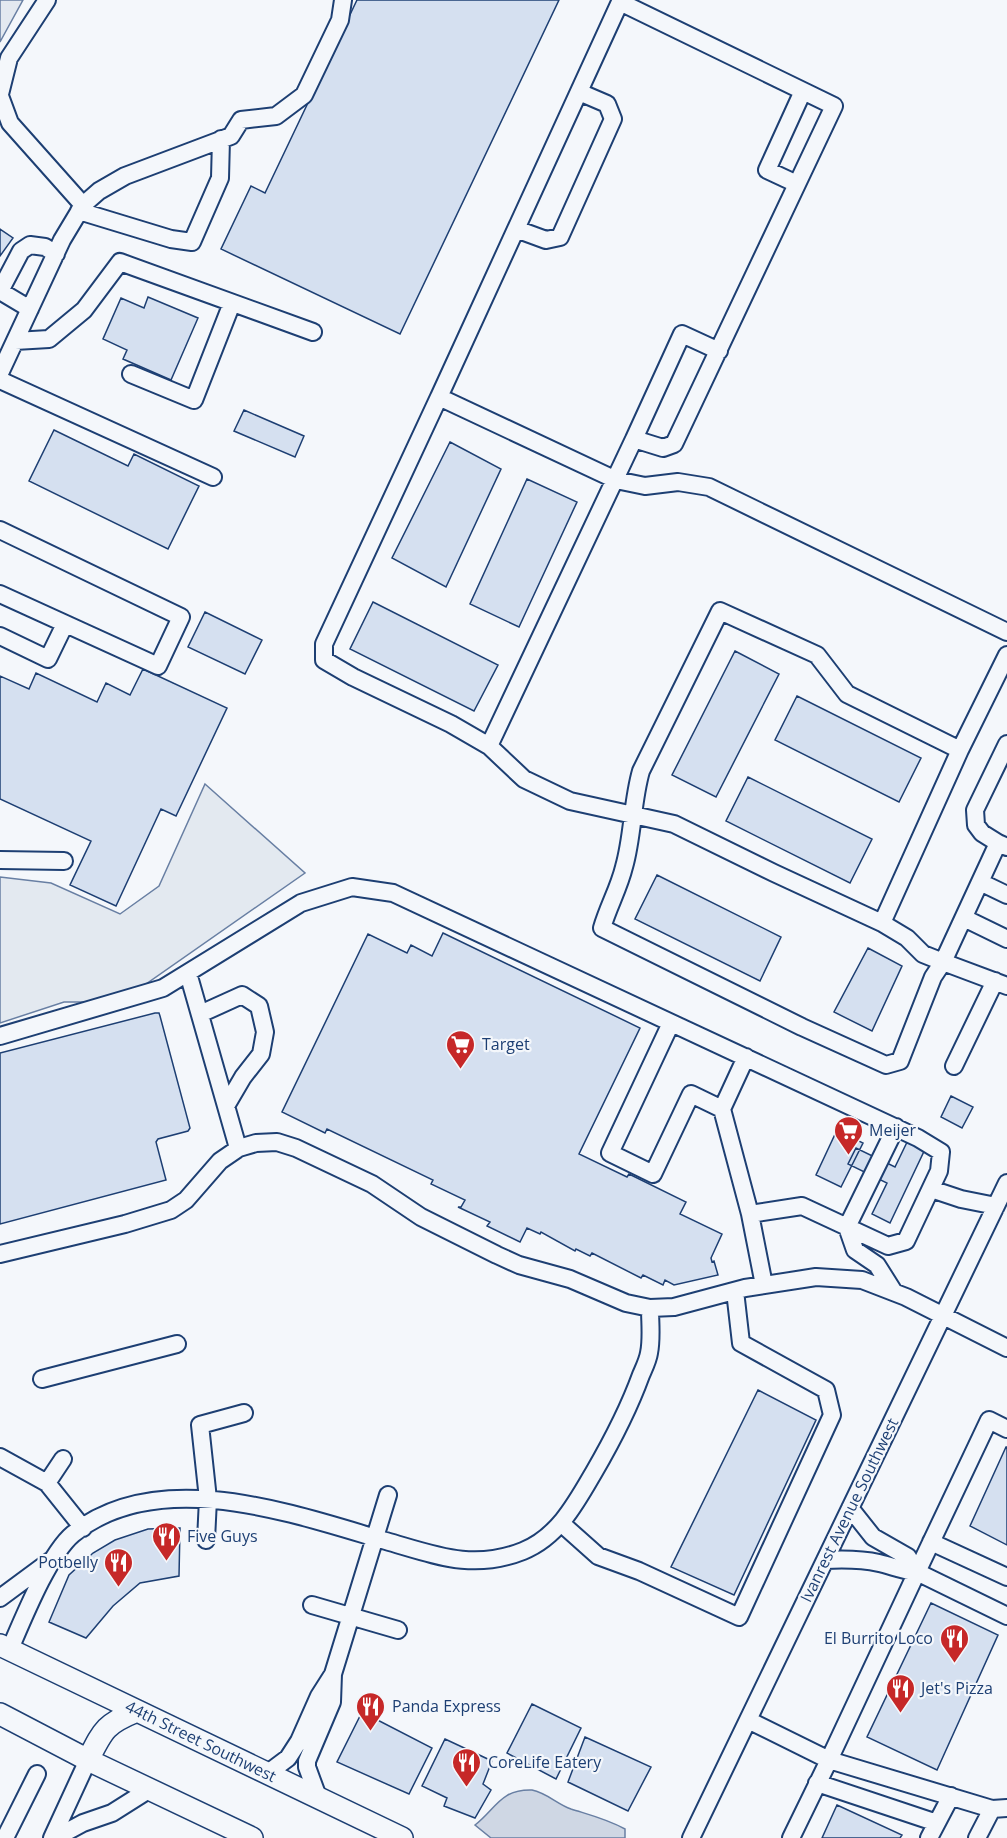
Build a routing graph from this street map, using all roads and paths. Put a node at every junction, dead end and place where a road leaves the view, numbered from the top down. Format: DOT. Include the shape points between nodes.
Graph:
graph roads {
  1 [pos="47,0"];
  2 [pos="344,0"];
  3 [pos="803,91"];
  4 [pos="579,92"];
  5 [pos="0,95"];
  6 [pos="221,140"];
  7 [pos="797,184"];
  8 [pos="78,213"];
  9 [pos="516,229"];
  10 [pos="56,254"];
  11 [pos="232,303"];
  12 [pos="30,309"];
  13 [pos="313,332"];
  14 [pos="15,341"];
  15 [pos="718,351"];
  16 [pos="0,373"];
  17 [pos="130,374"];
  18 [pos="0,380"];
  19 [pos="440,398"];
  20 [pos="634,439"];
  21 [pos="213,477"];
  22 [pos="616,480"];
  23 [pos="0,530"];
  24 [pos="0,594"];
  25 [pos="65,624"];
  26 [pos="1007,632"];
  27 [pos="0,636"];
  28 [pos="1007,655"];
  29 [pos="1007,744"];
  30 [pos="489,746"];
  31 [pos="960,750"];
  32 [pos="632,815"];
  33 [pos="1002,845"];
  34 [pos="0,860"];
  35 [pos="64,861"];
  36 [pos="980,882"];
  37 [pos="1007,895"];
  38 [pos="964,918"];
  39 [pos="882,923"];
  40 [pos="1007,939"];
  41 [pos="943,962"];
  42 [pos="188,973"];
  43 [pos="1001,983"];
  44 [pos="200,1014"];
  45 [pos="671,1023"];
  46 [pos="0,1036"];
  47 [pos="746,1057"];
  48 [pos="954,1066"];
  49 [pos="226,1106"];
  50 [pos="722,1109"];
  51 [pos="896,1127"];
  52 [pos="238,1148"];
  53 [pos="1007,1183"];
  54 [pos="931,1188"];
  55 [pos="996,1206"];
  56 [pos="750,1214"];
  57 [pos="847,1227"];
  58 [pos="0,1254"];
  59 [pos="764,1285"];
  60 [pos="735,1291"];
  61 [pos="894,1292"];
  62 [pos="650,1308"];
  63 [pos="943,1316"];
  64 [pos="177,1344"];
  65 [pos="1007,1348"];
  66 [pos="42,1379"];
  67 [pos="244,1413"];
  68 [pos="1007,1429"];
  69 [pos="0,1457"];
  70 [pos="63,1459"];
  71 [pos="47,1483"];
  72 [pos="388,1495"];
  73 [pos="207,1499"];
  74 [pos="850,1508"];
  75 [pos="561,1523"];
  76 [pos="83,1528"];
  77 [pos="376,1538"];
  78 [pos="206,1540"];
  79 [pos="931,1542"];
  80 [pos="56,1556"];
  81 [pos="825,1560"];
  82 [pos="917,1572"];
  83 [pos="1007,1577"];
  84 [pos="0,1598"];
  85 [pos="312,1605"];
  86 [pos="352,1616"];
  87 [pos="1007,1616"];
  88 [pos="398,1630"];
  89 [pos="3,1652"];
  90 [pos="333,1674"];
  91 [pos="136,1711"];
  92 [pos="0,1714"];
  93 [pos="748,1720"];
  94 [pos="88,1760"];
  95 [pos="829,1760"];
  96 [pos="268,1773"];
  97 [pos="37,1774"];
  98 [pos="817,1783"];
  99 [pos="150,1789"];
  100 [pos="951,1796"];
  101 [pos="318,1797"];
  102 [pos="999,1809"];
  103 [pos="937,1822"];
  104 [pos="5,1838"];
  105 [pos="54,1838"];
  106 [pos="252,1838"];
  107 [pos="402,1838"];
  108 [pos="691,1838"];
  109 [pos="791,1838"];
  110 [pos="929,1838"];
  111 [pos="977,1838"];
  1 -- 5 [label="street" via="9,58"];
  2 -- 6 [label="street" via="340,20 304,95 276,116 241,120 231,136"];
  3 -- 4 [label="street" via="620,2"];
  3 -- 7 [label="street" via="767,170"];
  3 -- 7 [label="street" via="834,106"];
  4 -- 9 [label="street"];
  4 -- 9 [label="street" via="607,104 613,119 560,237 546,240"];
  5 -- 8 [label="street" via="10,123"];
  6 -- 8 [label="street" via="125,176 99,191"];
  6 -- 8 [label="street" via="220,178 192,242"];
  7 -- 15 [label="street"];
  8 -- 10 [label="street"];
  9 -- 19 [label="street"];
  10 -- 12 [label="street"];
  10 -- 12 [label="street" via="45,247 30,245 21,251 0,291"];
  11 -- 13 [label="street"];
  11 -- 14 [label="street" via="120,262 84,310 49,339"];
  11 -- 17 [label="street" via="194,400"];
  12 -- 14 [label="street"];
  14 -- 16 [label="street"];
  15 -- 20 [label="street" via="674,444 663,448"];
  15 -- 20 [label="street" via="682,334"];
  18 -- 21 [label="street"];
  19 -- 22 [label="street"];
  19 -- 30 [label="street" via="324,644 324,660"];
  20 -- 22 [label="street"];
  22 -- 26 [label="street" via="645,486 678,482 709,487"];
  22 -- 30 [label="street"];
  23 -- 25 [label="street" via="181,617 158,666"];
  24 -- 25 [label="street"];
  25 -- 27 [label="street" via="48,659"];
  28 -- 31 [label="street"];
  29 -- 33 [label="street" via="975,810 976,825 982,833"];
  30 -- 32 [label="street" via="524,778 543,788 570,801"];
  31 -- 32 [label="street" via="847,694 817,655 720,611 641,771"];
  31 -- 39 [label="street"];
  32 -- 39 [label="street" via="674,824"];
  32 -- 41 [label="street" via="624,867 602,928 802,1027 886,1065 900,1062 933,977"];
  33 -- 36 [label="street"];
  34 -- 35 [label="street"];
  36 -- 37 [label="street"];
  36 -- 38 [label="street"];
  38 -- 40 [label="street"];
  38 -- 41 [label="street"];
  39 -- 41 [label="street" via="908,938 923,954"];
  41 -- 43 [label="street"];
  42 -- 44 [label="street"];
  42 -- 45 [label="street" via="301,903 352,886 393,893"];
  42 -- 46 [label="street" via="164,988"];
  43 -- 48 [label="street"];
  44 -- 49 [label="street"];
  44 -- 49 [label="street" via="243,995 259,1006 265,1032 261,1053"];
  45 -- 47 [label="street"];
  45 -- 50 [label="street" via="610,1153 653,1174 691,1094"];
  47 -- 50 [label="street"];
  47 -- 51 [label="street"];
  49 -- 52 [label="street"];
  50 -- 56 [label="street"];
  51 -- 54 [label="street" via="941,1152 939,1171"];
  51 -- 57 [label="street"];
  52 -- 58 [label="street" via="171,1210"];
  52 -- 62 [label="street" via="277,1142 296,1148 372,1184 421,1217 519,1265"];
  53 -- 55 [label="street, Ivanrest Avenue Southwest"];
  54 -- 55 [label="street"];
  54 -- 57 [label="street" via="906,1241 888,1246"];
  55 -- 63 [label="street, Ivanrest Avenue Southwest"];
  56 -- 57 [label="street" via="802,1206"];
  56 -- 59 [label="street"];
  57 -- 61 [label="street" via="855,1250 877,1265"];
  59 -- 60 [label="street"];
  59 -- 61 [label="street" via="816,1277 862,1281"];
  60 -- 62 [label="street" via="674,1307"];
  60 -- 75 [label="street" via="741,1343 826,1390 832,1416 739,1617 598,1556"];
  61 -- 63 [label="street"];
  62 -- 75 [label="street" via="649,1354 636,1388 601,1460"];
  63 -- 65 [label="street"];
  63 -- 74 [label="street, Ivanrest Avenue Southwest"];
  64 -- 66 [label="street"];
  67 -- 73 [label="street" via="200,1425"];
  68 -- 79 [label="street" via="989,1420"];
  69 -- 71 [label="street"];
  70 -- 71 [label="street"];
  71 -- 76 [label="street"];
  72 -- 77 [label="street"];
  73 -- 76 [label="street" via="169,1499 131,1506"];
  73 -- 77 [label="street" via="257,1506"];
  73 -- 78 [label="street"];
  74 -- 81 [label="street, Ivanrest Avenue Southwest"];
  74 -- 82 [label="street" via="873,1537 908,1557"];
  75 -- 77 [label="street" via="524,1551 489,1560 455,1560"];
  76 -- 80 [label="street" via="72,1535"];
  77 -- 86 [label="street"];
  79 -- 82 [label="street"];
  79 -- 83 [label="street"];
  80 -- 84 [label="street"];
  80 -- 89 [label="street"];
  81 -- 82 [label="street" via="857,1559"];
  81 -- 93 [label="street, Ivanrest Avenue Southwest"];
  82 -- 87 [label="street"];
  82 -- 95 [label="street"];
  85 -- 86 [label="street"];
  86 -- 88 [label="street"];
  86 -- 90 [label="street"];
  89 -- 91 [label="main road, 44th Street Southwest"];
  90 -- 96 [label="street" via="290,1755"];
  90 -- 101 [label="street" via="332,1702 307,1761"];
  91 -- 94 [label="main road" via="110,1724"];
  91 -- 96 [label="main road, 44th Street Southwest"];
  92 -- 94 [label="main road"];
  93 -- 95 [label="street"];
  93 -- 108 [label="street, Ivanrest Avenue Southwest"];
  94 -- 99 [label="main road"];
  94 -- 105 [label="street"];
  95 -- 98 [label="street"];
  95 -- 100 [label="street"];
  96 -- 101 [label="main road, 44th Street Southwest"];
  97 -- 104 [label="street"];
  98 -- 103 [label="street"];
  98 -- 109 [label="street"];
  99 -- 105 [label="street" via="112,1813"];
  99 -- 106 [label="main road"];
  100 -- 102 [label="street"];
  100 -- 103 [label="street"];
  101 -- 107 [label="main road, 44th Street Southwest"];
  102 -- 111 [label="street"];
  103 -- 110 [label="street"];
}
